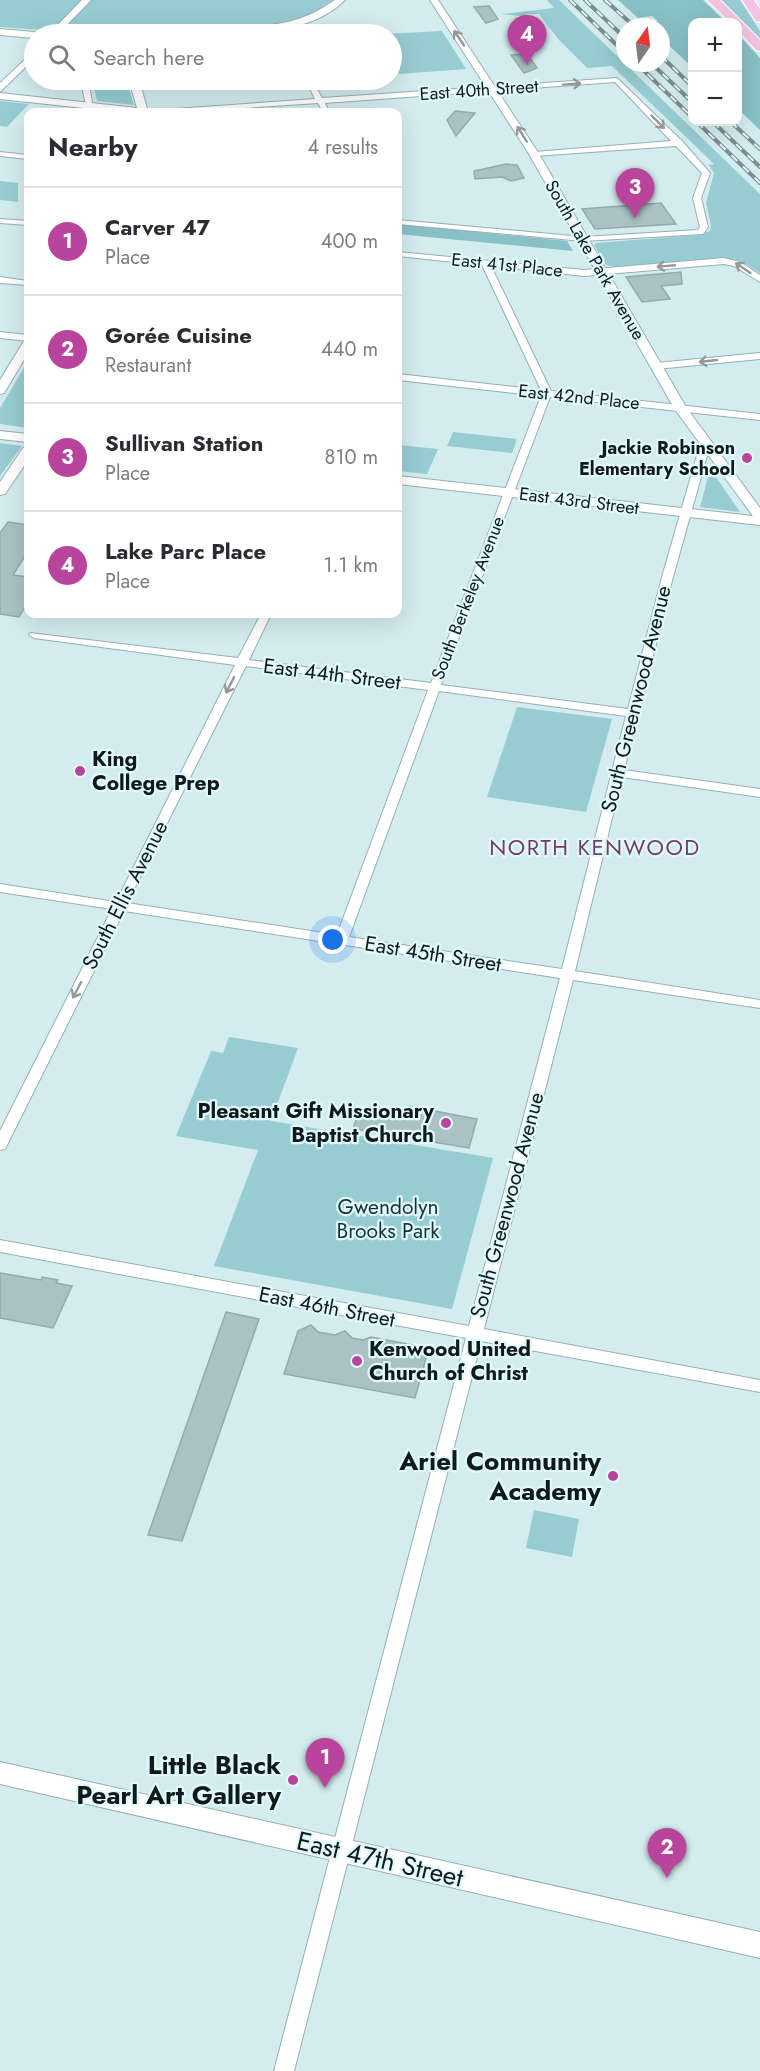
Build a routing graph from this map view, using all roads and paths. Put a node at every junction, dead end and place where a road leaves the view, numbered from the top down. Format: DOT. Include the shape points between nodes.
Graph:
graph roads {
  1 [pos="87,0"];
  2 [pos="341,0"];
  3 [pos="434,0"];
  4 [pos="713,0"];
  5 [pos="748,0"];
  6 [pos="732,18"];
  7 [pos="760,18"];
  8 [pos="63,24"];
  9 [pos="299,24"];
  10 [pos="742,28"];
  11 [pos="0,32"];
  12 [pos="24,34"];
  13 [pos="760,47"];
  14 [pos="24,64"];
  15 [pos="0,89"];
  16 [pos="493,89"];
  17 [pos="86,90"];
  18 [pos="137,90"];
  19 [pos="314,90"];
  20 [pos="0,96"];
  21 [pos="320,101"];
  22 [pos="84,108"];
  23 [pos="91,108"];
  24 [pos="142,108"];
  25 [pos="218,108"];
  26 [pos="324,108"];
  27 [pos="679,143"];
  28 [pos="0,154"];
  29 [pos="534,154"];
  30 [pos="24,157"];
  31 [pos="0,221"];
  32 [pos="402,222"];
  33 [pos="24,223"];
  34 [pos="583,239"];
  35 [pos="402,254"];
  36 [pos="485,263"];
  37 [pos="600,271"];
  38 [pos="760,279"];
  39 [pos="0,280"];
  40 [pos="24,283"];
  41 [pos="0,335"];
  42 [pos="24,338"];
  43 [pos="24,351"];
  44 [pos="760,357"];
  45 [pos="656,366"];
  46 [pos="402,377"];
  47 [pos="0,390"];
  48 [pos="547,393"];
  49 [pos="680,408"];
  50 [pos="760,417"];
  51 [pos="0,435"];
  52 [pos="24,438"];
  53 [pos="705,445"];
  54 [pos="24,457"];
  55 [pos="402,480"];
  56 [pos="0,491"];
  57 [pos="508,493"];
  58 [pos="684,513"];
  59 [pos="760,519"];
  60 [pos="264,618"];
  61 [pos="33,635"];
  62 [pos="241,662"];
  63 [pos="435,687"];
  64 [pos="632,713"];
  65 [pos="617,772"];
  66 [pos="760,792"];
  67 [pos="0,888"];
  68 [pos="119,906"];
  69 [pos="342,940"];
  70 [pos="567,974"];
  71 [pos="760,1004"];
  72 [pos="0,1145"];
  73 [pos="0,1246"];
  74 [pos="473,1334"];
  75 [pos="760,1386"];
  76 [pos="0,1773"];
  77 [pos="342,1850"];
  78 [pos="760,1945"];
  79 [pos="284,2071"];
  1 -- 8 [label="street"];
  2 -- 9 [label="street"];
  16 -- 3 [label="street, South Lake Park Avenue, one-way"];
  4 -- 6 [label="highway"];
  5 -- 7 [label="highway"];
  10 -- 13 [label="highway"];
  11 -- 12 [label="street"];
  14 -- 15 [label="street"];
  16 -- 21 [label="street, East 40th Street"];
  16 -- 27 [label="street, East 40th Street, one-way" via="617,80"];
  29 -- 16 [label="street, South Lake Park Avenue, one-way"];
  17 -- 23 [label="street"];
  18 -- 24 [label="street"];
  19 -- 21 [label="street"];
  20 -- 22 [label="street, East 40th Street"];
  21 -- 25 [label="street, East 40th Street"];
  21 -- 26 [label="street"];
  27 -- 29 [label="street"];
  27 -- 34 [label="street" via="706,174 697,198 704,229"];
  28 -- 30 [label="street"];
  29 -- 34 [label="street, South Lake Park Avenue"];
  31 -- 33 [label="street"];
  32 -- 34 [label="street"];
  34 -- 37 [label="street, South Lake Park Avenue"];
  35 -- 36 [label="street, East 41st Place"];
  36 -- 37 [label="street, East 41st Place" via="584,273"];
  36 -- 48 [label="street"];
  38 -- 37 [label="street, East 41st Place, one-way" via="737,264 724,261"];
  37 -- 45 [label="street, South Lake Park Avenue"];
  39 -- 40 [label="street"];
  41 -- 42 [label="street"];
  43 -- 47 [label="street"];
  44 -- 45 [label="street, one-way"];
  45 -- 49 [label="street, South Lake Park Avenue"];
  46 -- 48 [label="street, East 42nd Place"];
  48 -- 49 [label="street, East 42nd Place"];
  48 -- 57 [label="street, South Berkeley Avenue"];
  49 -- 50 [label="street, East 42nd Place"];
  49 -- 53 [label="street, South Lake Park Avenue"];
  51 -- 52 [label="street"];
  53 -- 58 [label="street, South Greenwood Avenue"];
  53 -- 59 [label="street, South Lake Park Avenue"];
  54 -- 56 [label="street"];
  55 -- 57 [label="street, East 43rd Street"];
  57 -- 58 [label="street, East 43rd Street"];
  57 -- 63 [label="street, South Berkeley Avenue"];
  58 -- 59 [label="street, East 43rd Street"];
  58 -- 64 [label="street, South Greenwood Avenue"];
  60 -- 62 [label="street, South Ellis Avenue"];
  61 -- 62 [label="street, East 44th Street"];
  62 -- 63 [label="street, East 44th Street"];
  62 -- 68 [label="street, South Ellis Avenue, one-way"];
  63 -- 64 [label="street, East 44th Street"];
  63 -- 69 [label="street, South Berkeley Avenue"];
  64 -- 65 [label="street, South Greenwood Avenue"];
  65 -- 66 [label="street"];
  65 -- 70 [label="street, South Greenwood Avenue"];
  67 -- 68 [label="street, East 45th Street"];
  68 -- 69 [label="street, East 45th Street"];
  68 -- 72 [label="street, South Ellis Avenue, one-way"];
  69 -- 70 [label="street, East 45th Street"];
  70 -- 71 [label="street, East 45th Street"];
  70 -- 74 [label="street, South Greenwood Avenue"];
  73 -- 74 [label="street, East 46th Street"];
  74 -- 75 [label="street, East 46th Street"];
  74 -- 77 [label="street, South Greenwood Avenue"];
  76 -- 77 [label="street, East 47th Street"];
  77 -- 78 [label="street, East 47th Street"];
  77 -- 79 [label="street, South Greenwood Avenue"];
}
